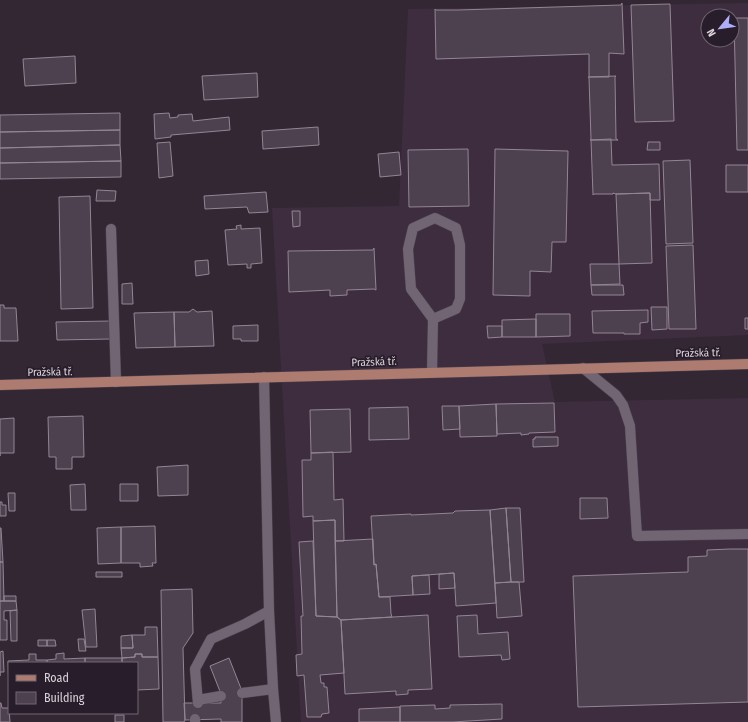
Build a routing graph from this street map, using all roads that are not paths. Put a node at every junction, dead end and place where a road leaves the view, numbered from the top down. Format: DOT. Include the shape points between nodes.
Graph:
graph roads {
  1 [pos="111,229"];
  2 [pos="433,319"];
  3 [pos="748,364"];
  4 [pos="583,368"];
  5 [pos="432,372"];
  6 [pos="264,377"];
  7 [pos="116,382"];
  8 [pos="0,385"];
  9 [pos="748,534"];
  10 [pos="269,611"];
  11 [pos="273,689"];
  12 [pos="242,693"];
  13 [pos="221,696"];
  14 [pos="276,722"];
  1 -- 7 [label="lane"];
  2 -- 2 [label="lane" via="456,308 460,299 460,245 456,228 435,218 413,228 408,249 410,289"];
  2 -- 5 [label="lane"];
  3 -- 4 [label="main road, Pražská tř."];
  4 -- 5 [label="main road, Pražská tř."];
  4 -- 9 [label="lane" via="616,395 623,405 630,426 637,536"];
  5 -- 6 [label="main road, Pražská tř."];
  6 -- 7 [label="main road, Pražská tř."];
  6 -- 10 [label="lane"];
  7 -- 8 [label="main road, Pražská tř."];
  10 -- 11 [label="lane"];
  10 -- 13 [label="lane" via="211,639 195,668 198,702"];
  11 -- 12 [label="lane"];
  11 -- 14 [label="lane"];
}
